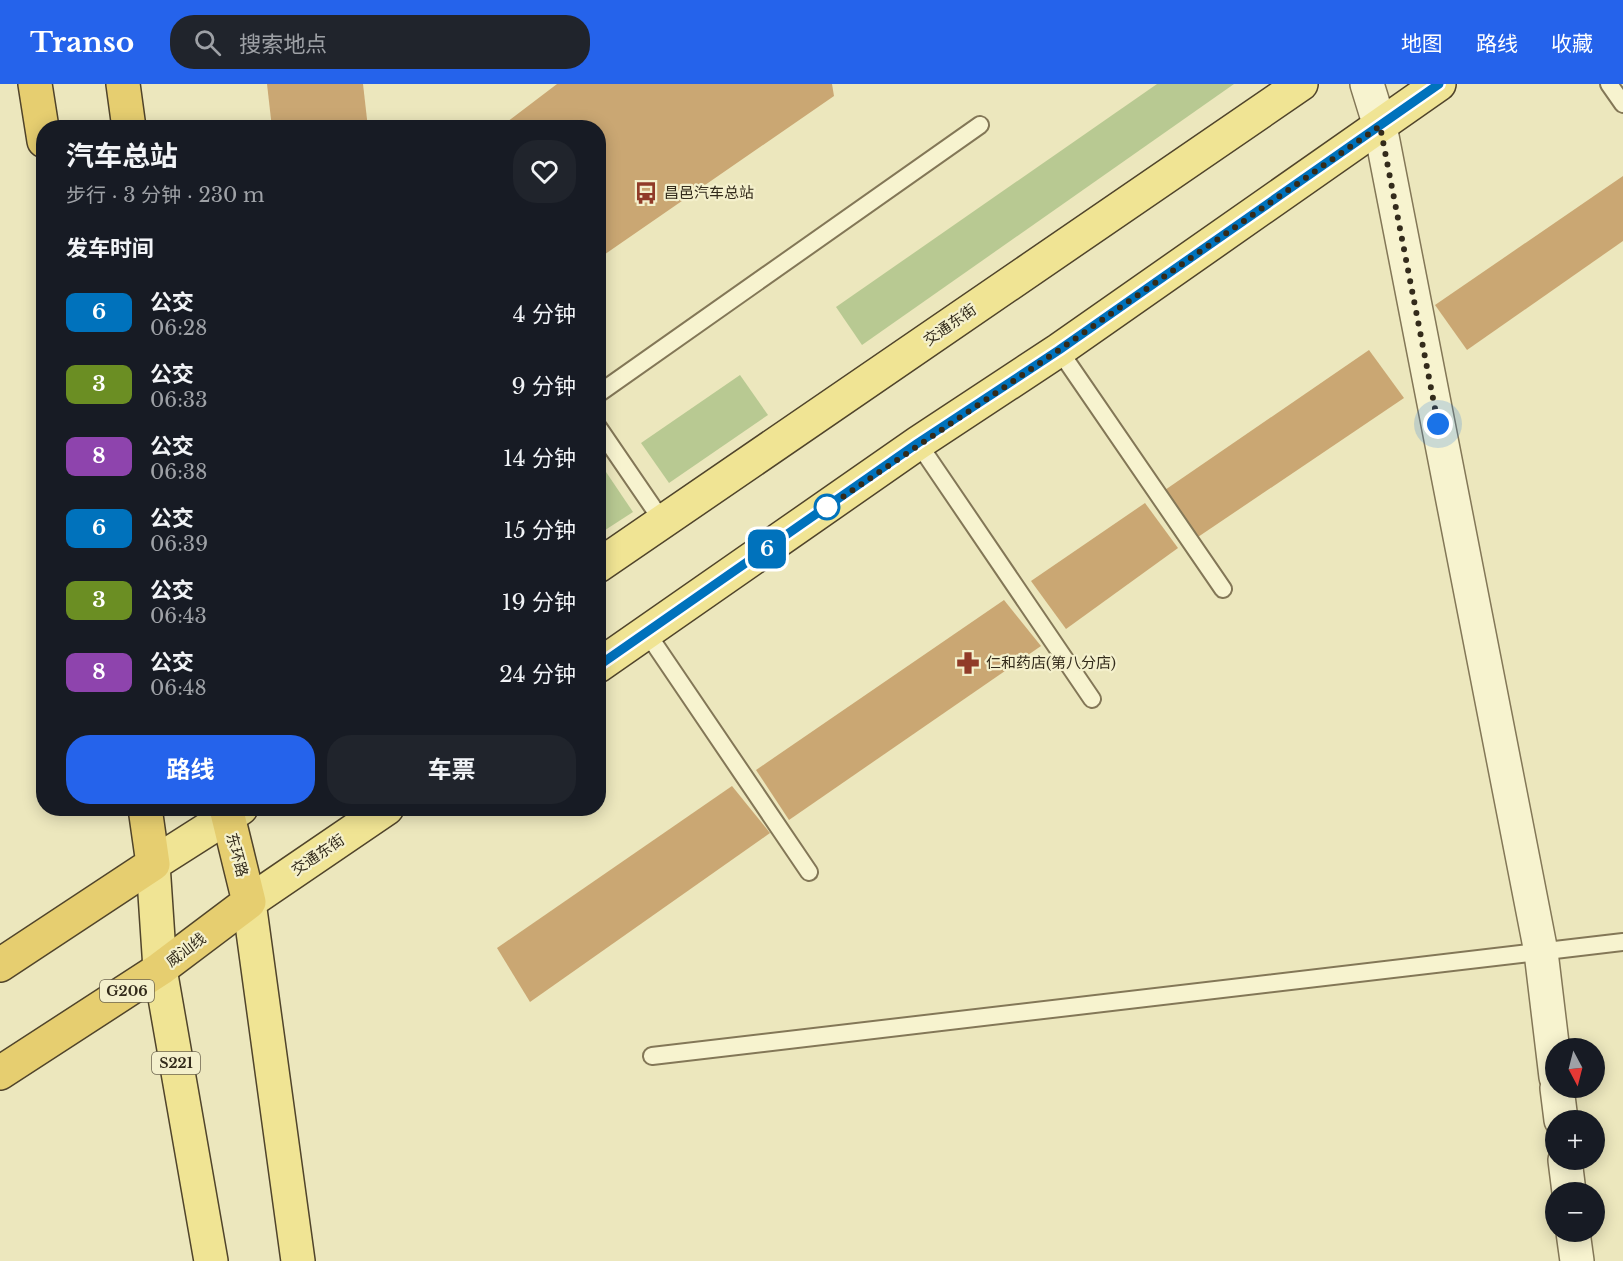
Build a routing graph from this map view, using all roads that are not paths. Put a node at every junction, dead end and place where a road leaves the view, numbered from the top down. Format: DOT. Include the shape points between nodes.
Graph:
graph roads {
  1 [pos="35,84"];
  2 [pos="123,84"];
  3 [pos="1301,84"];
  4 [pos="1367,84"];
  5 [pos="1439,84"];
  6 [pos="1608,84"];
  7 [pos="1623,104"];
  8 [pos="41,120"];
  9 [pos="128,120"];
  10 [pos="980,125"];
  11 [pos="1380,126"];
  12 [pos="1059,350"];
  13 [pos="606,388"];
  14 [pos="606,439"];
  15 [pos="918,443"];
  16 [pos="663,522"];
  17 [pos="606,561"];
  18 [pos="1223,589"];
  19 [pos="647,633"];
  20 [pos="606,661"];
  21 [pos="1092,699"];
  22 [pos="146,816"];
  23 [pos="225,816"];
  24 [pos="233,816"];
  25 [pos="375,816"];
  26 [pos="153,864"];
  27 [pos="809,872"];
  28 [pos="249,902"];
  29 [pos="1623,942"];
  30 [pos="1541,952"];
  31 [pos="0,965"];
  32 [pos="160,969"];
  33 [pos="1551,1038"];
  34 [pos="652,1056"];
  35 [pos="0,1074"];
  36 [pos="1574,1242"];
  37 [pos="211,1261"];
  38 [pos="298,1261"];
  39 [pos="1577,1261"];
  1 -- 8 [label="highway"];
  2 -- 9 [label="highway"];
  3 -- 16 [label="main road, 交通东街"];
  4 -- 11 [label="street"];
  5 -- 11 [label="main road"];
  6 -- 7 [label="lane"];
  10 -- 13 [label="lane"];
  11 -- 12 [label="main road"];
  11 -- 30 [label="street"];
  12 -- 15 [label="main road"];
  12 -- 18 [label="lane"];
  14 -- 16 [label="lane"];
  15 -- 19 [label="main road"];
  15 -- 21 [label="lane"];
  16 -- 17 [label="main road, 交通东街"];
  19 -- 20 [label="main road"];
  19 -- 27 [label="lane"];
  22 -- 26 [label="highway"];
  23 -- 26 [label="main road"];
  24 -- 28 [label="highway, 东环路"];
  25 -- 28 [label="main road, 交通东街"];
  26 -- 31 [label="highway"];
  26 -- 32 [label="main road, S221"];
  28 -- 32 [label="highway, 威汕线 / G206"];
  28 -- 38 [label="main road"];
  29 -- 30 [label="lane"];
  30 -- 33 [label="street"];
  30 -- 34 [label="lane"];
  32 -- 35 [label="highway, 威汕线 / G206"];
  32 -- 37 [label="main road, S221"];
  36 -- 39 [label="street"];
}
